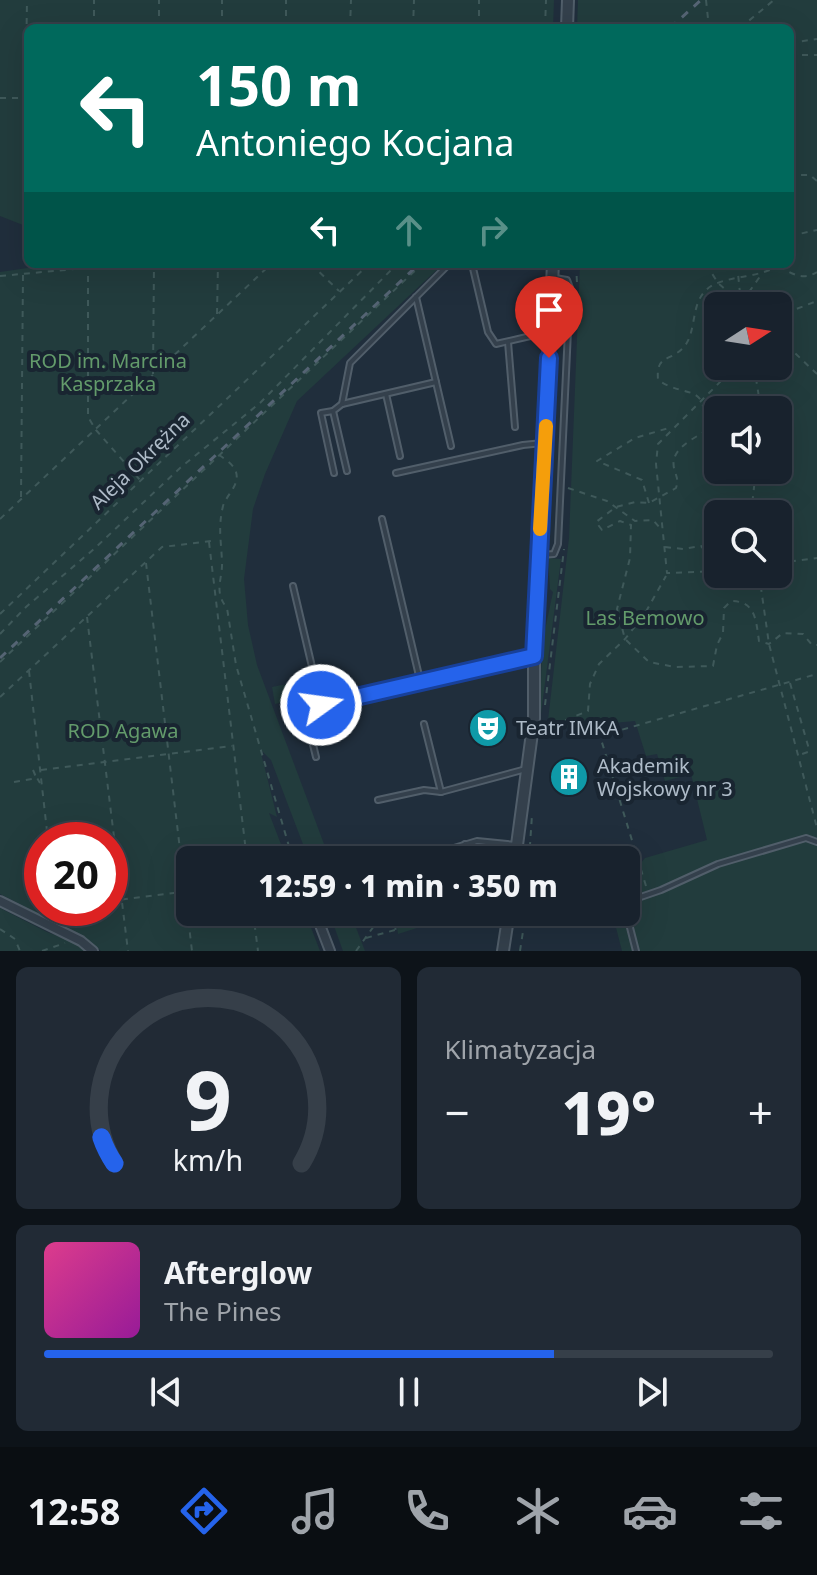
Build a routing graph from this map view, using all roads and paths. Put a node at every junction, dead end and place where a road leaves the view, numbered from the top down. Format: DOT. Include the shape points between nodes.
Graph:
graph roads {
  1 [pos="27,0"];
  2 [pos="94,0"];
  3 [pos="159,0"];
  4 [pos="222,0"];
  5 [pos="286,0"];
  6 [pos="351,0"];
  7 [pos="414,0"];
  8 [pos="479,0"];
  9 [pos="546,0"];
  10 [pos="568,0"];
  11 [pos="706,0"];
  12 [pos="774,0"];
  13 [pos="27,24"];
  14 [pos="94,24"];
  15 [pos="159,24"];
  16 [pos="222,24"];
  17 [pos="286,24"];
  18 [pos="350,24"];
  19 [pos="413,24"];
  20 [pos="479,24"];
  21 [pos="545,24"];
  22 [pos="567,24"];
  23 [pos="709,24"];
  24 [pos="745,24"];
  25 [pos="817,39"];
  26 [pos="794,42"];
  27 [pos="794,55"];
  28 [pos="817,55"];
  29 [pos="0,98"];
  30 [pos="24,98"];
  31 [pos="794,177"];
  32 [pos="817,181"];
  33 [pos="817,230"];
  34 [pos="794,235"];
  35 [pos="72,268"];
  36 [pos="88,268"];
  37 [pos="154,268"];
  38 [pos="218,268"];
  39 [pos="267,268"];
  40 [pos="315,268"];
  41 [pos="365,268"];
  42 [pos="393,268"];
  43 [pos="418,268"];
  44 [pos="445,268"];
  45 [pos="473,268"];
  46 [pos="553,268"];
  47 [pos="576,268"];
  48 [pos="709,268"];
  49 [pos="737,268"];
  50 [pos="774,268"];
  51 [pos="784,268"];
  52 [pos="817,272"];
  53 [pos="23,274"];
  54 [pos="762,274"];
  55 [pos="0,276"];
  56 [pos="552,278"];
  57 [pos="738,279"];
  58 [pos="718,283"];
  59 [pos="339,292"];
  60 [pos="576,292"];
  61 [pos="728,292"];
  62 [pos="740,292"];
  63 [pos="750,292"];
  64 [pos="416,297"];
  65 [pos="817,301"];
  66 [pos="792,311"];
  67 [pos="217,315"];
  68 [pos="550,332"];
  69 [pos="507,342"];
  70 [pos="792,350"];
  71 [pos="153,374"];
  72 [pos="817,374"];
  73 [pos="721,380"];
  74 [pos="436,382"];
  75 [pos="386,394"];
  76 [pos="701,400"];
  77 [pos="342,404"];
  78 [pos="333,411"];
  79 [pos="515,427"];
  80 [pos="673,427"];
  81 [pos="96,430"];
  82 [pos="545,444"];
  83 [pos="451,446"];
  84 [pos="219,455"];
  85 [pos="400,456"];
  86 [pos="347,471"];
  87 [pos="334,473"];
  88 [pos="396,473"];
  89 [pos="141,480"];
  90 [pos="567,488"];
  91 [pos="660,498"];
  92 [pos="21,499"];
  93 [pos="649,503"];
  94 [pos="616,507"];
  95 [pos="0,519"];
  96 [pos="382,519"];
  97 [pos="663,531"];
  98 [pos="564,545"];
  99 [pos="664,546"];
  100 [pos="704,550"];
  101 [pos="539,555"];
  102 [pos="817,558"];
  103 [pos="792,561"];
  104 [pos="146,563"];
  105 [pos="704,572"];
  106 [pos="667,573"];
  107 [pos="293,586"];
  108 [pos="761,588"];
  109 [pos="0,614"];
  110 [pos="87,617"];
  111 [pos="0,634"];
  112 [pos="625,639"];
  113 [pos="769,644"];
  114 [pos="817,645"];
  115 [pos="534,656"];
  116 [pos="0,662"];
  117 [pos="29,671"];
  118 [pos="817,674"];
  119 [pos="420,681"];
  120 [pos="790,682"];
  121 [pos="779,685"];
  122 [pos="0,697"];
  123 [pos="321,705"];
  124 [pos="544,715"];
  125 [pos="424,724"];
  126 [pos="542,729"];
  127 [pos="233,746"];
  128 [pos="169,754"];
  129 [pos="798,756"];
  130 [pos="316,757"];
  131 [pos="105,761"];
  132 [pos="526,769"];
  133 [pos="33,770"];
  134 [pos="41,770"];
  135 [pos="37,778"];
  136 [pos="14,782"];
  137 [pos="41,784"];
  138 [pos="441,792"];
  139 [pos="378,800"];
  140 [pos="532,812"];
  141 [pos="46,822"];
  142 [pos="112,822"];
  143 [pos="817,828"];
  144 [pos="817,842"];
  145 [pos="465,844"];
  146 [pos="517,845"];
  147 [pos="180,846"];
  148 [pos="245,846"];
  149 [pos="289,846"];
  150 [pos="459,846"];
  151 [pos="530,846"];
  152 [pos="176,893"];
  153 [pos="648,894"];
  154 [pos="640,897"];
  155 [pos="128,899"];
  156 [pos="0,901"];
  157 [pos="125,926"];
  158 [pos="189,926"];
  159 [pos="255,926"];
  160 [pos="320,926"];
  161 [pos="374,926"];
  162 [pos="395,926"];
  163 [pos="507,926"];
  164 [pos="524,926"];
  165 [pos="630,926"];
  166 [pos="0,929"];
  167 [pos="395,930"];
  168 [pos="69,935"];
  169 [pos="396,935"];
  170 [pos="364,939"];
  171 [pos="20,951"];
  172 [pos="42,951"];
  173 [pos="93,951"];
  174 [pos="128,951"];
  175 [pos="192,951"];
  176 [pos="258,951"];
  177 [pos="330,951"];
  178 [pos="356,951"];
  179 [pos="503,951"];
  180 [pos="520,951"];
  181 [pos="636,951"];
  1 -- 13 [label="path"];
  2 -- 14 [label="path"];
  3 -- 15 [label="path"];
  4 -- 16 [label="path"];
  5 -- 17 [label="path"];
  6 -- 18 [label="path"];
  7 -- 19 [label="path"];
  8 -- 20 [label="path"];
  9 -- 21 [label="path"];
  10 -- 22 [label="street"];
  11 -- 23 [label="path"];
  12 -- 24 [label="path"];
  25 -- 26 [label="path"];
  27 -- 28 [label="path"];
  29 -- 30 [label="path"];
  31 -- 32 [label="path" via="810,175"];
  33 -- 34 [label="path"];
  35 -- 53 [label="path"];
  36 -- 81 [label="path" via="88,417"];
  37 -- 71 [label="path"];
  38 -- 67 [label="path"];
  39 -- 67 [label="path"];
  40 -- 59 [label="path"];
  41 -- 59 [label="path, Aleja Okrężna"];
  42 -- 111 [label="path" via="260,403 180,468"];
  43 -- 84 [label="path"];
  44 -- 64 [label="lane"];
  45 -- 69 [label="lane" via="488,332 496,344"];
  46 -- 56 [label="street"];
  47 -- 60 [label="path"];
  48 -- 58 [label="path"];
  49 -- 57 [label="path"];
  50 -- 54 [label="path"];
  51 -- 52 [label="path" via="804,277"];
  53 -- 55 [label="path"];
  53 -- 92 [label="path"];
  54 -- 57 [label="path"];
  54 -- 63 [label="path"];
  56 -- 68 [label="street"];
  56 -- 101 [label="lane" via="567,280 570,288 566,401 558,544 554,554"];
  57 -- 58 [label="path"];
  57 -- 62 [label="path"];
  58 -- 61 [label="path"];
  58 -- 76 [label="path" via="697,304 682,349 662,359 657,370 658,380"];
  59 -- 89 [label="path, Aleja Okrężna"];
  64 -- 74 [label="lane"];
  64 -- 77 [label="lane" via="350,363"];
  65 -- 66 [label="path"];
  67 -- 71 [label="path"];
  68 -- 69 [label="lane"];
  68 -- 82 [label="street"];
  69 -- 79 [label="lane"];
  70 -- 72 [label="path"];
  71 -- 81 [label="path"];
  73 -- 76 [label="path"];
  74 -- 75 [label="lane"];
  74 -- 83 [label="lane"];
  75 -- 77 [label="lane"];
  75 -- 85 [label="lane"];
  76 -- 80 [label="path"];
  76 -- 91 [label="path" via="704,432 677,451 676,488"];
  77 -- 78 [label="lane"];
  78 -- 86 [label="lane"];
  78 -- 87 [label="lane" via="321,413"];
  80 -- 91 [label="path" via="658,444"];
  80 -- 93 [label="path" via="620,444 597,461 642,480"];
  81 -- 89 [label="path"];
  81 -- 92 [label="path"];
  82 -- 88 [label="lane"];
  82 -- 101 [label="street"];
  84 -- 116 [label="path"];
  84 -- 149 [label="path" via="237,478 218,531 221,601"];
  89 -- 109 [label="path, Aleja Okrężna"];
  90 -- 94 [label="path"];
  91 -- 93 [label="path"];
  91 -- 97 [label="path"];
  92 -- 95 [label="path"];
  93 -- 94 [label="path"];
  94 -- 97 [label="path" via="635,521 653,520"];
  94 -- 112 [label="path" via="596,522 602,530 620,521 631,525 630,558 617,609"];
  96 -- 119 [label="lane"];
  97 -- 99 [label="path"];
  98 -- 124 [label="path"];
  99 -- 100 [label="path"];
  99 -- 106 [label="path"];
  101 -- 115 [label="street"];
  102 -- 103 [label="path"];
  104 -- 110 [label="path"];
  104 -- 127 [label="path" via="162,547 210,542"];
  104 -- 128 [label="path"];
  105 -- 106 [label="path"];
  106 -- 112 [label="path"];
  107 -- 123 [label="lane"];
  108 -- 113 [label="path"];
  110 -- 117 [label="path"];
  110 -- 131 [label="path"];
  112 -- 113 [label="path" via="649,662 713,666 724,608 741,601 750,605 759,641"];
  112 -- 126 [label="path" via="599,664 590,684 588,711"];
  113 -- 114 [label="path" via="783,633 803,634"];
  113 -- 121 [label="path"];
  115 -- 119 [label="lane"];
  115 -- 132 [label="street" via="534,718"];
  117 -- 122 [label="path"];
  117 -- 134 [label="path"];
  118 -- 120 [label="path"];
  119 -- 123 [label="lane"];
  120 -- 121 [label="path"];
  120 -- 129 [label="path" via="809,749"];
  121 -- 129 [label="path"];
  121 -- 153 [label="path" via="600,736"];
  123 -- 130 [label="lane" via="305,712"];
  125 -- 138 [label="lane"];
  127 -- 128 [label="path"];
  127 -- 148 [label="path"];
  128 -- 131 [label="path"];
  128 -- 147 [label="path"];
  129 -- 143 [label="path"];
  131 -- 134 [label="path"];
  131 -- 142 [label="path"];
  132 -- 138 [label="lane"];
  132 -- 146 [label="street"];
  133 -- 135 [label="path"];
  134 -- 137 [label="path"];
  135 -- 136 [label="path"];
  135 -- 137 [label="path"];
  137 -- 141 [label="path"];
  138 -- 139 [label="lane" via="424,790"];
  140 -- 151 [label="path"];
  144 -- 153 [label="lane" via="806,838 718,864"];
  145 -- 146 [label="lane"];
  145 -- 150 [label="lane"];
  152 -- 155 [label="path"];
  153 -- 154 [label="lane"];
  156 -- 168 [label="street"];
  157 -- 174 [label="path"];
  158 -- 175 [label="path"];
  159 -- 176 [label="path"];
  160 -- 177 [label="street"];
  161 -- 170 [label="path"];
  162 -- 167 [label="path"];
  163 -- 179 [label="street"];
  164 -- 180 [label="path"];
  165 -- 181 [label="lane"];
  166 -- 171 [label="path" via="15,939"];
  167 -- 169 [label="path"];
  167 -- 170 [label="path"];
  168 -- 172 [label="path" via="66,942"];
  168 -- 173 [label="street"];
  170 -- 178 [label="path"];
}
